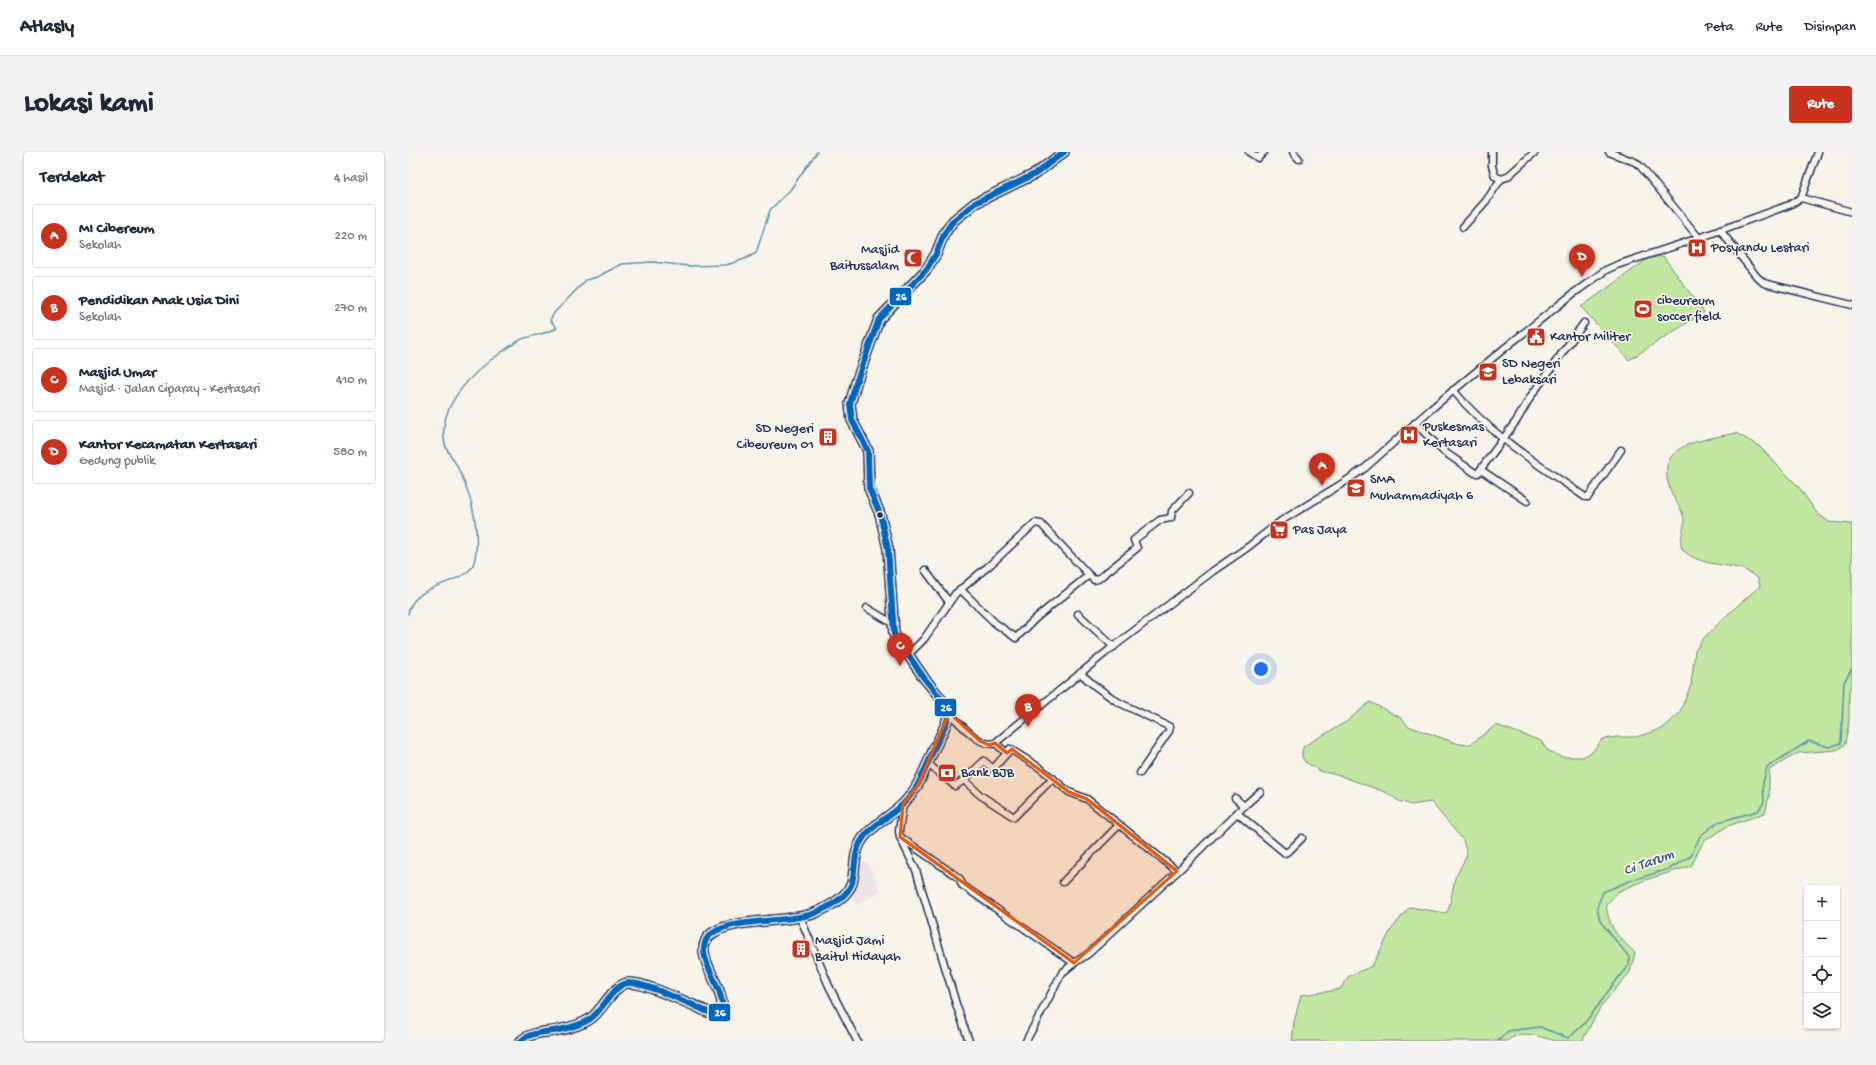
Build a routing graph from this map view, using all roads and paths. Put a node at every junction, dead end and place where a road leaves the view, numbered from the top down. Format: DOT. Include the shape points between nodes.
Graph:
graph roads {
  1 [pos="1064,152"];
  2 [pos="1249,152"];
  3 [pos="1264,152"];
  4 [pos="1293,152"];
  5 [pos="1492,152"];
  6 [pos="1535,152"];
  7 [pos="1609,152"];
  8 [pos="1818,152"];
  9 [pos="1299,159"];
  10 [pos="1501,179"];
  11 [pos="1801,198"];
  12 [pos="1852,212"];
  13 [pos="1463,227"];
  14 [pos="1720,230"];
  15 [pos="1699,238"];
  16 [pos="1852,305"];
  17 [pos="1584,323"];
  18 [pos="1453,390"];
  19 [pos="1415,423"];
  20 [pos="1503,437"];
  21 [pos="1621,450"];
  22 [pos="1481,470"];
  23 [pos="1189,493"];
  24 [pos="1528,501"];
  25 [pos="925,570"];
  26 [pos="1089,575"];
  27 [pos="960,589"];
  28 [pos="949,602"];
  29 [pos="867,608"];
  30 [pos="1078,614"];
  31 [pos="892,623"];
  32 [pos="1114,647"];
  33 [pos="908,655"];
  34 [pos="1080,673"];
  35 [pos="949,713"];
  36 [pos="995,743"];
  37 [pos="1007,753"];
  38 [pos="928,764"];
  39 [pos="1140,773"];
  40 [pos="1053,778"];
  41 [pos="964,780"];
  42 [pos="1260,792"];
  43 [pos="1235,798"];
  44 [pos="903,804"];
  45 [pos="1244,806"];
  46 [pos="1237,813"];
  47 [pos="1119,825"];
  48 [pos="900,837"];
  49 [pos="1302,838"];
  50 [pos="1177,871"];
  51 [pos="1063,882"];
  52 [pos="800,918"];
  53 [pos="1074,963"];
  54 [pos="521,1041"];
  55 [pos="857,1041"];
  56 [pos="969,1041"];
  57 [pos="1026,1041"];
  1 -- 31 [label="main road" via="1022,182 991,194 958,215 944,234 926,270 879,319 876,327 856,382 850,411 868,451 869,488 880,514 888,549"];
  2 -- 3 [label="street" via="1258,158"];
  4 -- 9 [label="street"];
  5 -- 10 [label="street" via="1495,176"];
  6 -- 10 [label="street" via="1507,177"];
  7 -- 15 [label="street" via="1641,167"];
  8 -- 11 [label="street"];
  10 -- 13 [label="street"];
  11 -- 12 [label="street"];
  11 -- 14 [label="street" via="1789,206"];
  14 -- 15 [label="street"];
  14 -- 16 [label="street" via="1764,283"];
  15 -- 18 [label="street" via="1606,270"];
  17 -- 20 [label="street"];
  18 -- 19 [label="street"];
  18 -- 20 [label="street" via="1476,417"];
  19 -- 22 [label="street" via="1442,451 1475,473"];
  19 -- 32 [label="street" via="1365,468 1281,521"];
  20 -- 21 [label="street" via="1586,498"];
  20 -- 22 [label="street"];
  22 -- 24 [label="street"];
  23 -- 26 [label="street" via="1172,511 1171,518 1160,520 1134,540 1137,548 1098,579 1094,580"];
  25 -- 28 [label="street"];
  26 -- 27 [label="street" via="1036,618 1016,638 995,623"];
  26 -- 27 [label="street" via="1037,522"];
  27 -- 28 [label="street"];
  28 -- 33 [label="street" via="924,640"];
  29 -- 31 [label="street"];
  30 -- 32 [label="street"];
  31 -- 33 [label="main road" via="894,634"];
  32 -- 34 [label="street"];
  33 -- 35 [label="main road"];
  34 -- 36 [label="street"];
  34 -- 39 [label="street" via="1118,702 1170,727"];
  35 -- 36 [label="street" via="980,741 988,745"];
  35 -- 38 [label="main road"];
  36 -- 37 [label="street"];
  37 -- 40 [label="street" via="1012,749"];
  37 -- 41 [label="street" via="993,769 984,761"];
  38 -- 41 [label="street" via="955,786"];
  38 -- 44 [label="main road" via="914,792"];
  40 -- 41 [label="street" via="1014,817 980,795"];
  40 -- 47 [label="street" via="1069,792 1087,799"];
  42 -- 45 [label="street"];
  43 -- 45 [label="street"];
  44 -- 48 [label="street"];
  44 -- 52 [label="main road" via="874,827 860,844 856,851 849,890 834,903"];
  45 -- 46 [label="street"];
  46 -- 49 [label="street" via="1285,852"];
  46 -- 50 [label="street"];
  47 -- 50 [label="street"];
  47 -- 51 [label="street"];
  48 -- 53 [label="street" via="960,879 962,885"];
  48 -- 56 [label="street" via="916,870"];
  50 -- 53 [label="street" via="1088,954"];
  52 -- 54 [label="main road" via="746,923 717,930 711,934 706,940 705,951 723,1006 719,1013 709,1012 667,994 629,983 619,986 591,1019 558,1031 533,1034"];
  52 -- 55 [label="street" via="826,980"];
  53 -- 57 [label="street" via="1062,973"];
}
